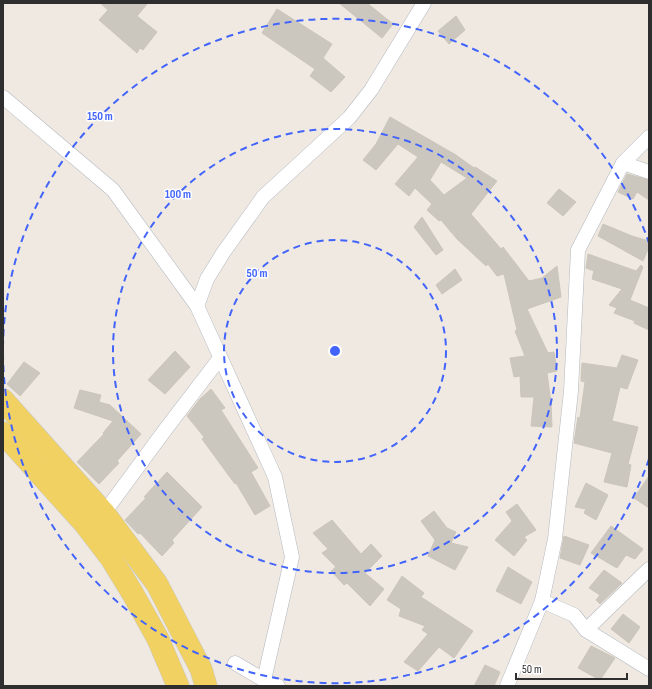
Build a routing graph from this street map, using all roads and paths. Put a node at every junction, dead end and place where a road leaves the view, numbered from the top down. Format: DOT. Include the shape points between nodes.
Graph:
graph roads {
  1 [pos="424,3"];
  2 [pos="3,97"];
  3 [pos="649,137"];
  4 [pos="623,163"];
  5 [pos="649,172"];
  6 [pos="197,306"];
  7 [pos="220,358"];
  8 [pos="3,400"];
  9 [pos="3,433"];
  10 [pos="104,513"];
  11 [pos="649,569"];
  12 [pos="542,601"];
  13 [pos="586,630"];
  14 [pos="234,663"];
  15 [pos="649,669"];
  16 [pos="264,680"];
  17 [pos="178,686"];
  18 [pos="206,686"];
  19 [pos="278,686"];
  20 [pos="507,686"];
  1 -- 6 [label="street" via="371,90 349,118 263,197 219,259 207,279"];
  2 -- 6 [label="street" via="113,190"];
  3 -- 4 [label="street"];
  4 -- 5 [label="street"];
  4 -- 12 [label="street" via="578,250 571,391 555,539"];
  6 -- 7 [label="street"];
  7 -- 10 [label="street"];
  7 -- 16 [label="street" via="275,477 292,557"];
  8 -- 10 [label="main road"];
  9 -- 17 [label="main road" via="85,524 111,558 158,639"];
  10 -- 18 [label="main road" via="157,584 201,669"];
  11 -- 13 [label="street"];
  12 -- 13 [label="street" via="574,615"];
  12 -- 20 [label="street"];
  13 -- 15 [label="street"];
  14 -- 16 [label="street"];
  16 -- 19 [label="street"];
}
